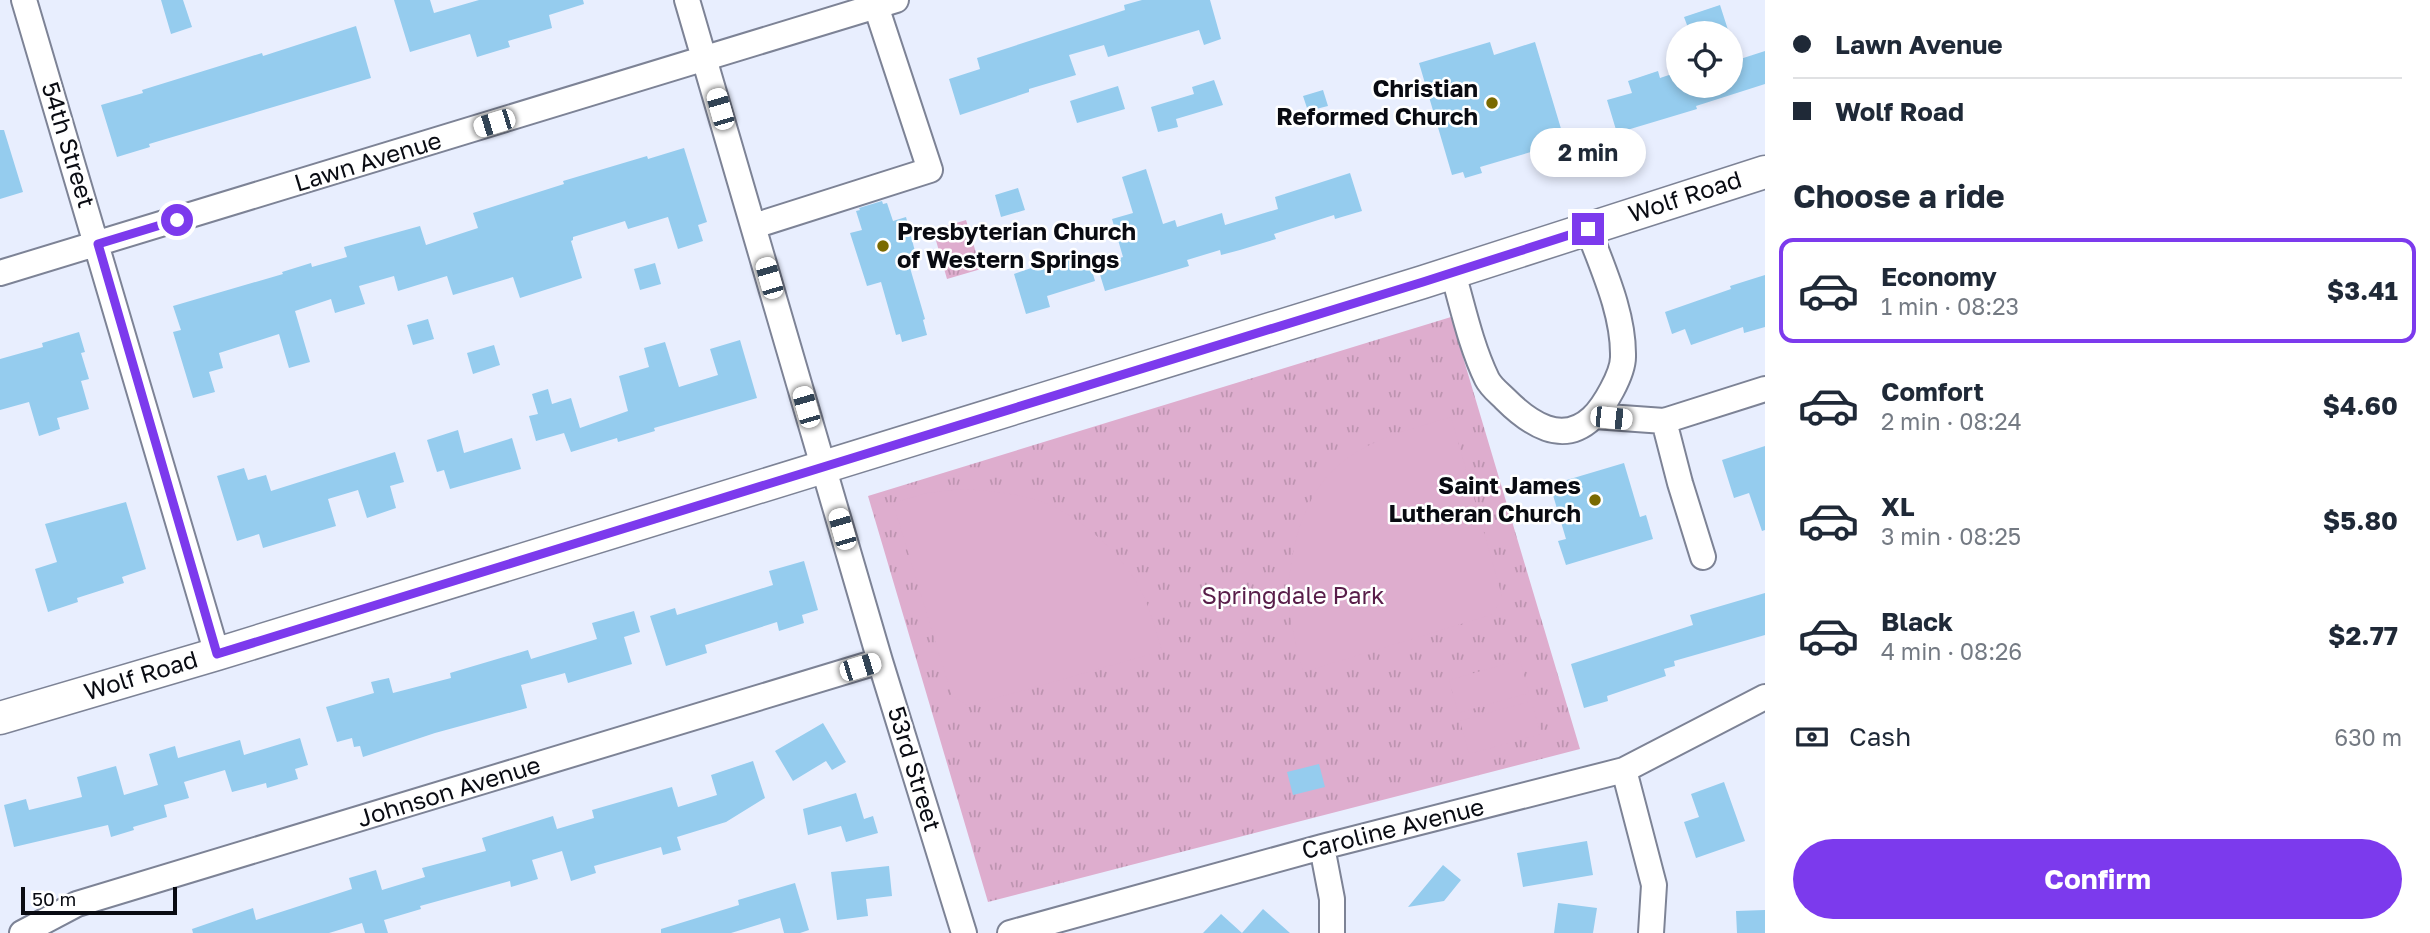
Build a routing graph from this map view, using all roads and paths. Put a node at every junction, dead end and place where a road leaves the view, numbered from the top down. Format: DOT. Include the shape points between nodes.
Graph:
graph roads {
  1 [pos="24,0"];
  2 [pos="687,0"];
  3 [pos="886,3"];
  4 [pos="706,59"];
  5 [pos="1765,172"];
  6 [pos="754,226"];
  7 [pos="1588,229"];
  8 [pos="98,244"];
  9 [pos="1453,272"];
  10 [pos="0,273"];
  11 [pos="1765,389"];
  12 [pos="1594,416"];
  13 [pos="1664,421"];
  14 [pos="824,467"];
  15 [pos="1703,557"];
  16 [pos="217,654"];
  17 [pos="880,661"];
  18 [pos="1765,697"];
  19 [pos="0,718"];
  20 [pos="1624,770"];
  21 [pos="1322,847"];
  22 [pos="22,933"];
  23 [pos="964,933"];
  24 [pos="1010,933"];
  25 [pos="1332,933"];
  26 [pos="1651,933"];
  1 -- 8 [label="street, 54th Street"];
  2 -- 4 [label="street, 53rd Street"];
  3 -- 4 [label="street, Lawn Avenue"];
  3 -- 6 [label="street" via="930,170"];
  4 -- 6 [label="street, 53rd Street"];
  4 -- 8 [label="street, Lawn Avenue"];
  5 -- 7 [label="main road, Wolf Road"];
  6 -- 14 [label="street, 53rd Street"];
  7 -- 9 [label="main road, Wolf Road"];
  7 -- 12 [label="street" via="1620,327 1624,360 1614,388"];
  8 -- 10 [label="street, Lawn Avenue"];
  8 -- 16 [label="street, 54th Street"];
  9 -- 12 [label="street" via="1488,382 1523,416 1553,431 1578,429"];
  9 -- 14 [label="main road, Wolf Road"];
  11 -- 13 [label="street"];
  12 -- 13 [label="street"];
  13 -- 15 [label="street"];
  14 -- 16 [label="main road, Wolf Road"];
  14 -- 17 [label="street, 53rd Street"];
  16 -- 19 [label="main road, Wolf Road"];
  17 -- 22 [label="street, Johnson Avenue" via="77,904"];
  17 -- 23 [label="street, 53rd Street"];
  18 -- 20 [label="street, Caroline Avenue"];
  20 -- 21 [label="street, Caroline Avenue"];
  20 -- 26 [label="street" via="1654,885"];
  21 -- 24 [label="street, Caroline Avenue"];
  21 -- 25 [label="street" via="1332,899"];
}
